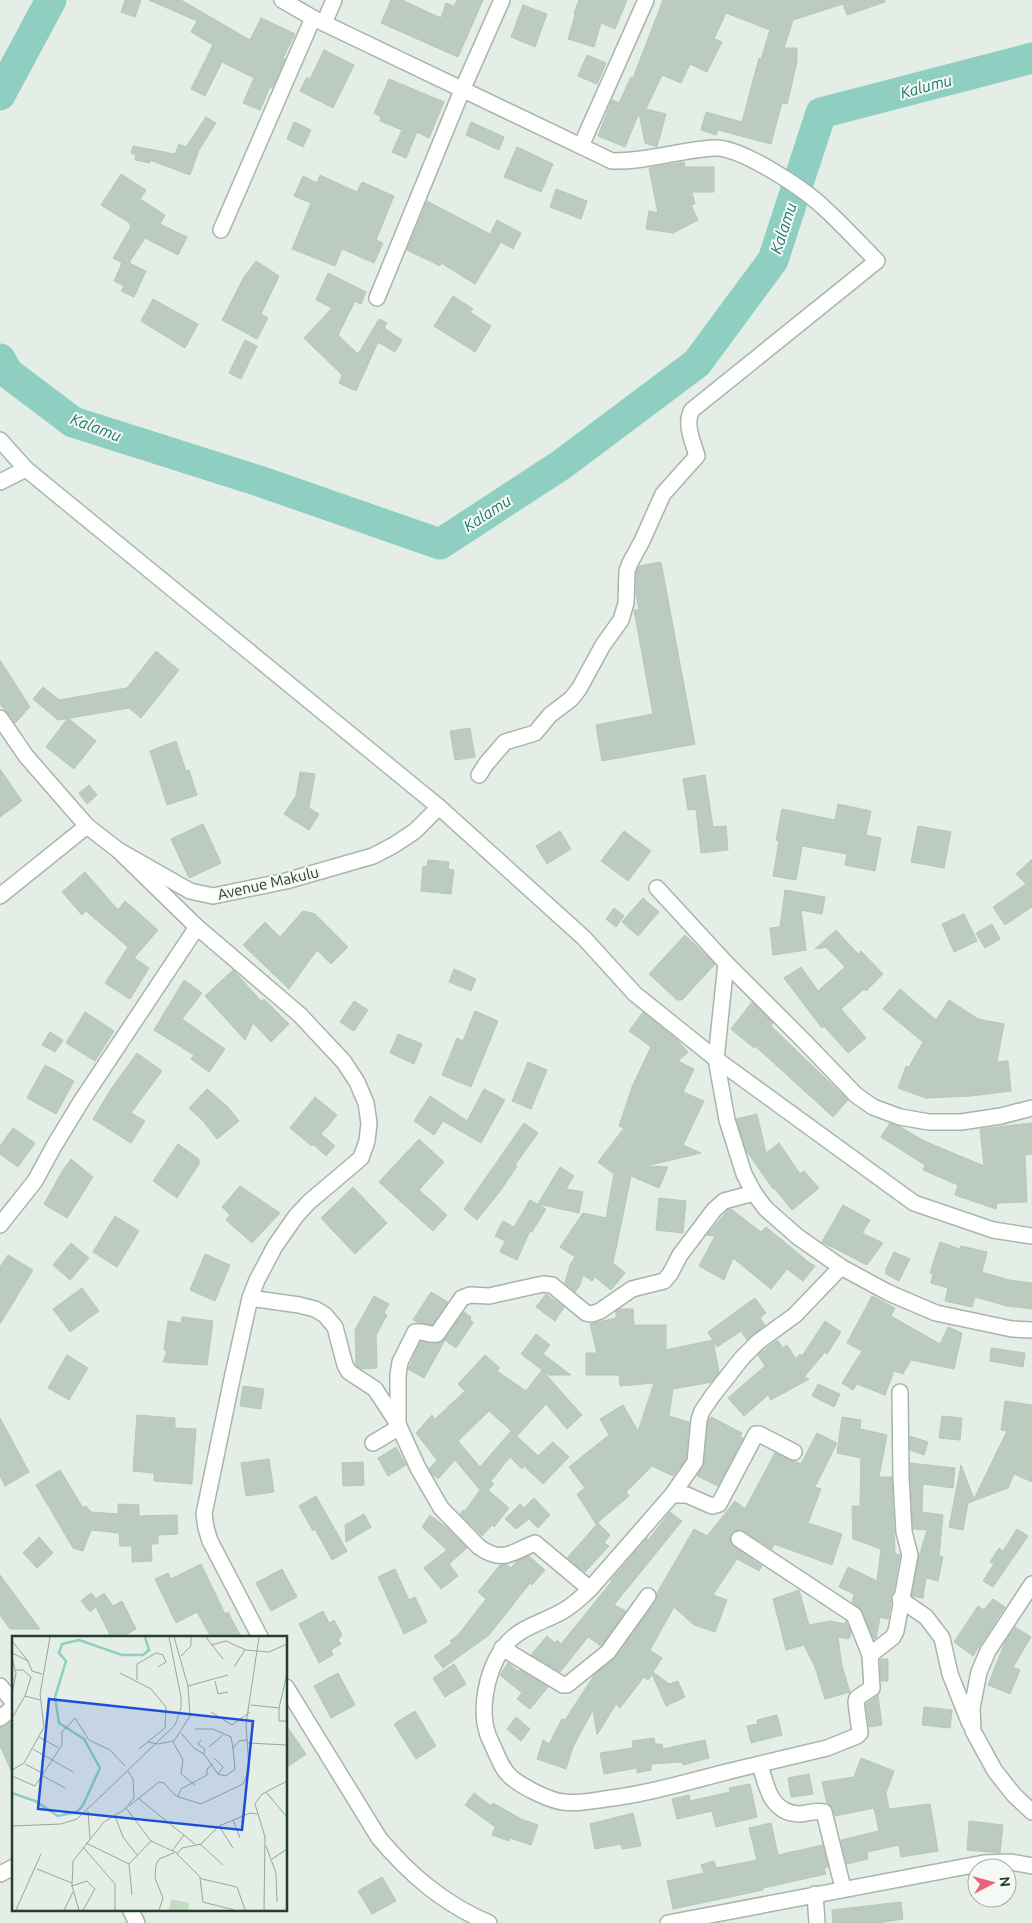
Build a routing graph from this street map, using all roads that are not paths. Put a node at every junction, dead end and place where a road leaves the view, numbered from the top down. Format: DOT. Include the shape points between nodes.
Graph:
graph roads {
  1 [pos="282,0"];
  2 [pos="334,0"];
  3 [pos="502,0"];
  4 [pos="646,0"];
  5 [pos="319,20"];
  6 [pos="463,88"];
  7 [pos="581,146"];
  8 [pos="221,230"];
  9 [pos="377,298"];
  10 [pos="0,440"];
  11 [pos="26,469"];
  12 [pos="0,482"];
  13 [pos="2,726"];
  14 [pos="479,775"];
  15 [pos="439,807"];
  16 [pos="88,826"];
  17 [pos="118,850"];
  18 [pos="657,888"];
  19 [pos="0,896"];
  20 [pos="197,928"];
  21 [pos="726,963"];
  22 [pos="716,1059"];
  23 [pos="1032,1108"];
  24 [pos="754,1193"];
  25 [pos="0,1226"];
  26 [pos="1032,1236"];
  27 [pos="841,1267"];
  28 [pos="250,1298"];
  29 [pos="1032,1330"];
  30 [pos="900,1392"];
  31 [pos="398,1424"];
  32 [pos="373,1443"];
  33 [pos="794,1452"];
  34 [pos="672,1495"];
  35 [pos="739,1539"];
  36 [pos="1032,1584"];
  37 [pos="590,1589"];
  38 [pos="648,1596"];
  39 [pos="900,1600"];
  40 [pos="259,1636"];
  41 [pos="502,1648"];
  42 [pos="870,1655"];
  43 [pos="0,1686"];
  44 [pos="288,1690"];
  45 [pos="12,1701"];
  46 [pos="12,1709"];
  47 [pos="0,1718"];
  48 [pos="973,1732"];
  49 [pos="760,1764"];
  50 [pos="1032,1812"];
  51 [pos="1032,1866"];
  52 [pos="12,1868"];
  53 [pos="0,1874"];
  54 [pos="843,1888"];
  55 [pos="815,1894"];
  56 [pos="130,1910"];
  57 [pos="137,1923"];
  58 [pos="489,1923"];
  59 [pos="668,1923"];
  60 [pos="817,1923"];
  1 -- 5 [label="street"];
  2 -- 5 [label="street"];
  3 -- 6 [label="street"];
  4 -- 7 [label="street"];
  5 -- 6 [label="street"];
  5 -- 8 [label="street"];
  6 -- 7 [label="street"];
  6 -- 9 [label="street"];
  7 -- 14 [label="street" via="612,161 636,161 715,148 734,151 769,168 822,206 877,261 692,410 688,416 696,456 663,494 630,563 622,620 571,699 550,715 535,733 505,742"];
  10 -- 11 [label="street"];
  11 -- 12 [label="street"];
  11 -- 15 [label="street"];
  13 -- 16 [label="street, Avenue Makulu"];
  15 -- 17 [label="street, Avenue Makulu" via="415,831 373,856 286,881 213,896 190,891"];
  15 -- 22 [label="street" via="584,938 635,994"];
  16 -- 17 [label="street, Avenue Makulu"];
  16 -- 19 [label="street"];
  17 -- 20 [label="street"];
  18 -- 21 [label="street"];
  20 -- 25 [label="street" via="82,1100 35,1181"];
  20 -- 28 [label="street" via="300,1015 344,1062 366,1103 370,1123 361,1158 296,1216 274,1246"];
  21 -- 22 [label="street"];
  21 -- 23 [label="street" via="856,1096 873,1106 900,1117 930,1122 961,1122"];
  22 -- 24 [label="street" via="727,1120 744,1174"];
  22 -- 26 [label="street" via="914,1203 993,1230"];
  24 -- 27 [label="street" via="766,1209 798,1237"];
  24 -- 31 [label="street" via="724,1201 714,1210 664,1281 632,1289 592,1314 586,1313 552,1285 462,1298 438,1334 415,1332 400,1362"];
  27 -- 29 [label="street" via="936,1313 1012,1329"];
  27 -- 34 [label="street" via="795,1315 758,1342 714,1394 702,1411 695,1462"];
  28 -- 31 [label="street" via="307,1307 325,1315 335,1327 349,1372 375,1389"];
  28 -- 40 [label="street" via="204,1514 210,1541"];
  30 -- 39 [label="street" via="904,1532 910,1554"];
  31 -- 32 [label="street" via="393,1431"];
  31 -- 37 [label="street" via="418,1468 442,1508 479,1547 501,1557 534,1543"];
  33 -- 34 [label="street" via="756,1434 719,1504 712,1506 687,1496"];
  34 -- 37 [label="street"];
  35 -- 42 [label="street" via="854,1615"];
  36 -- 48 [label="street" via="988,1651 979,1672 972,1708"];
  37 -- 41 [label="street" via="562,1612 513,1636"];
  38 -- 41 [label="street" via="608,1652 567,1685"];
  39 -- 42 [label="street" via="893,1637"];
  39 -- 48 [label="street" via="926,1617 942,1638 950,1674"];
  41 -- 49 [label="street" via="491,1672 486,1694 487,1734 504,1769 513,1778 550,1799 580,1803 640,1795"];
  42 -- 49 [label="street" via="872,1688 857,1698 861,1728 857,1736 827,1748"];
  43 -- 45 [label="street"];
  44 -- 58 [label="street" via="379,1838 393,1855 434,1893"];
  46 -- 47 [label="street"];
  48 -- 50 [label="street" via="994,1771"];
  49 -- 54 [label="street" via="772,1801 787,1811 799,1814 824,1812"];
  51 -- 54 [label="street" via="1011,1862 984,1863"];
  52 -- 53 [label="street"];
  54 -- 55 [label="street"];
  55 -- 59 [label="street"];
  55 -- 60 [label="street"];
  56 -- 57 [label="street"];
}
